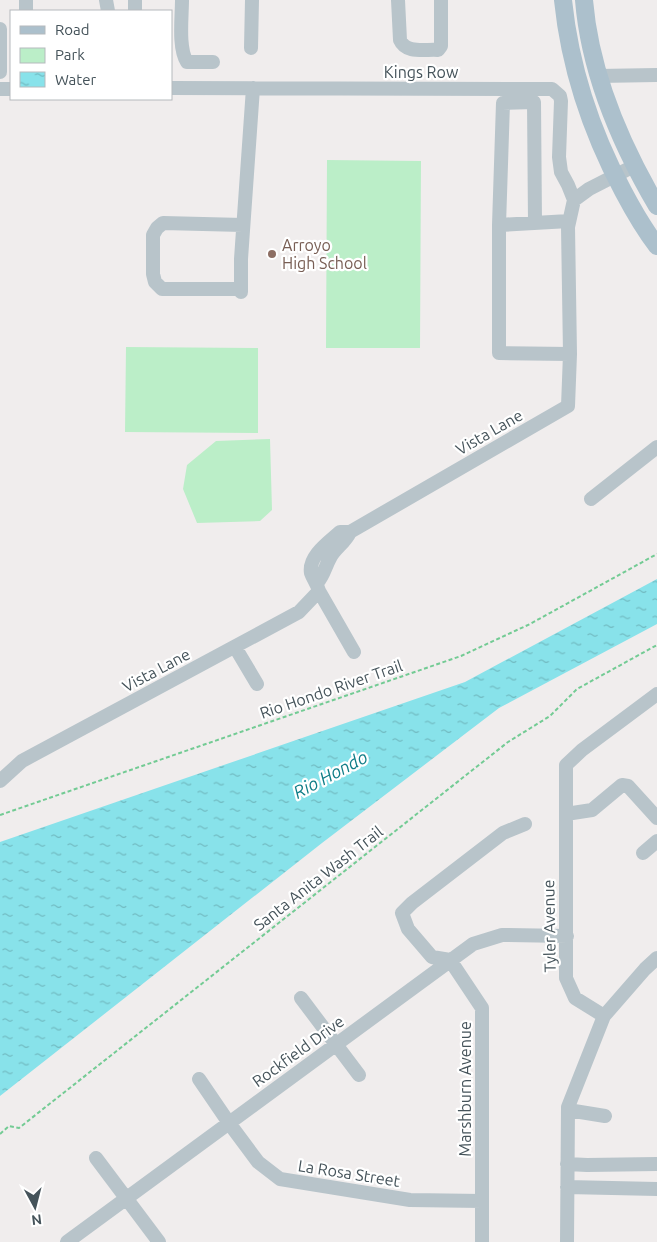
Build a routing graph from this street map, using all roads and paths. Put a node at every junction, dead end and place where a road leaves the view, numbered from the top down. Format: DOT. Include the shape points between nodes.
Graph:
graph roads {
  1 [pos="182,0"];
  2 [pos="252,0"];
  3 [pos="398,0"];
  4 [pos="441,0"];
  5 [pos="563,0"];
  6 [pos="584,0"];
  7 [pos="0,29"];
  8 [pos="251,48"];
  9 [pos="213,62"];
  10 [pos="0,72"];
  11 [pos="657,75"];
  12 [pos="598,76"];
  13 [pos="172,88"];
  14 [pos="253,88"];
  15 [pos="501,96"];
  16 [pos="533,96"];
  17 [pos="634,166"];
  18 [pos="614,176"];
  19 [pos="574,200"];
  20 [pos="657,206"];
  21 [pos="570,221"];
  22 [pos="535,223"];
  23 [pos="244,225"];
  24 [pos="499,225"];
  25 [pos="657,246"];
  26 [pos="570,354"];
  27 [pos="657,446"];
  28 [pos="591,498"];
  29 [pos="657,554"];
  30 [pos="318,587"];
  31 [pos="657,645"];
  32 [pos="235,647"];
  33 [pos="354,652"];
  34 [pos="257,684"];
  35 [pos="657,694"];
  36 [pos="0,781"];
  37 [pos="566,814"];
  38 [pos="0,816"];
  39 [pos="657,818"];
  40 [pos="525,824"];
  41 [pos="657,841"];
  42 [pos="643,853"];
  43 [pos="566,936"];
  44 [pos="657,958"];
  45 [pos="450,960"];
  46 [pos="301,998"];
  47 [pos="604,1016"];
  48 [pos="337,1045"];
  49 [pos="359,1075"];
  50 [pos="199,1079"];
  51 [pos="568,1110"];
  52 [pos="605,1116"];
  53 [pos="229,1123"];
  54 [pos="0,1134"];
  55 [pos="96,1158"];
  56 [pos="567,1164"];
  57 [pos="657,1164"];
  58 [pos="567,1187"];
  59 [pos="657,1188"];
  60 [pos="126,1199"];
  61 [pos="482,1200"];
  62 [pos="67,1242"];
  63 [pos="159,1242"];
  64 [pos="482,1242"];
  65 [pos="567,1242"];
  1 -- 9 [label="street" via="182,51 185,59 187,62"];
  2 -- 8 [label="street"];
  3 -- 4 [label="street" via="402,44 407,49 438,50 441,46"];
  5 -- 18 [label="main road" via="569,50 580,89 596,138"];
  6 -- 12 [label="main road"];
  7 -- 10 [label="street"];
  11 -- 12 [label="street"];
  12 -- 17 [label="main road" via="617,131"];
  13 -- 14 [label="street, Kings Row"];
  14 -- 15 [label="street, Kings Row"];
  14 -- 23 [label="street"];
  15 -- 16 [label="street, Kings Row"];
  15 -- 24 [label="street"];
  16 -- 19 [label="street, Kings Row" via="552,89 560,96 561,172"];
  16 -- 22 [label="street"];
  17 -- 18 [label="street"];
  17 -- 20 [label="main road"];
  18 -- 19 [label="street"];
  18 -- 25 [label="main road"];
  19 -- 21 [label="street"];
  21 -- 22 [label="street"];
  21 -- 26 [label="street"];
  22 -- 24 [label="street"];
  23 -- 23 [label="street" via="241,290 162,289 155,282 153,235 163,224"];
  24 -- 26 [label="street" via="500,353"];
  26 -- 30 [label="street, Vista Lane" via="568,406 350,532 340,532 315,557 311,574"];
  27 -- 28 [label="street"];
  29 -- 38 [label="path, Rio Hondo River Trail" via="530,624 461,656"];
  30 -- 32 [label="street, Vista Lane" via="299,612"];
  30 -- 33 [label="street"];
  31 -- 54 [label="path, Santa Anita Wash Trail" via="573,692 550,716 508,742 19,1128 9,1126"];
  32 -- 34 [label="street"];
  32 -- 36 [label="street, Vista Lane" via="22,761"];
  35 -- 37 [label="street, Tyler Avenue" via="566,765"];
  37 -- 39 [label="street" via="592,810 622,786 628,786"];
  37 -- 43 [label="street, Tyler Avenue"];
  40 -- 45 [label="street" via="503,833 402,914 408,929 432,957"];
  41 -- 42 [label="street"];
  43 -- 45 [label="street, Rockfield Drive" via="496,936 473,944"];
  43 -- 47 [label="street, Tyler Avenue" via="566,978 575,998"];
  44 -- 47 [label="street"];
  45 -- 48 [label="street, Rockfield Drive"];
  45 -- 61 [label="street, Marshburn Avenue" via="482,1008"];
  46 -- 48 [label="street"];
  47 -- 51 [label="street"];
  48 -- 49 [label="street"];
  48 -- 53 [label="street, Rockfield Drive"];
  50 -- 53 [label="street, La Rosa Street"];
  51 -- 52 [label="street"];
  51 -- 56 [label="street"];
  53 -- 60 [label="street, Rockfield Drive"];
  53 -- 61 [label="street, La Rosa Street" via="258,1162 280,1180 410,1200"];
  55 -- 60 [label="street"];
  56 -- 57 [label="street"];
  56 -- 58 [label="street"];
  58 -- 59 [label="street"];
  58 -- 65 [label="street"];
  60 -- 62 [label="street, Rockfield Drive"];
  60 -- 63 [label="street"];
  61 -- 64 [label="street, Marshburn Avenue"];
}
